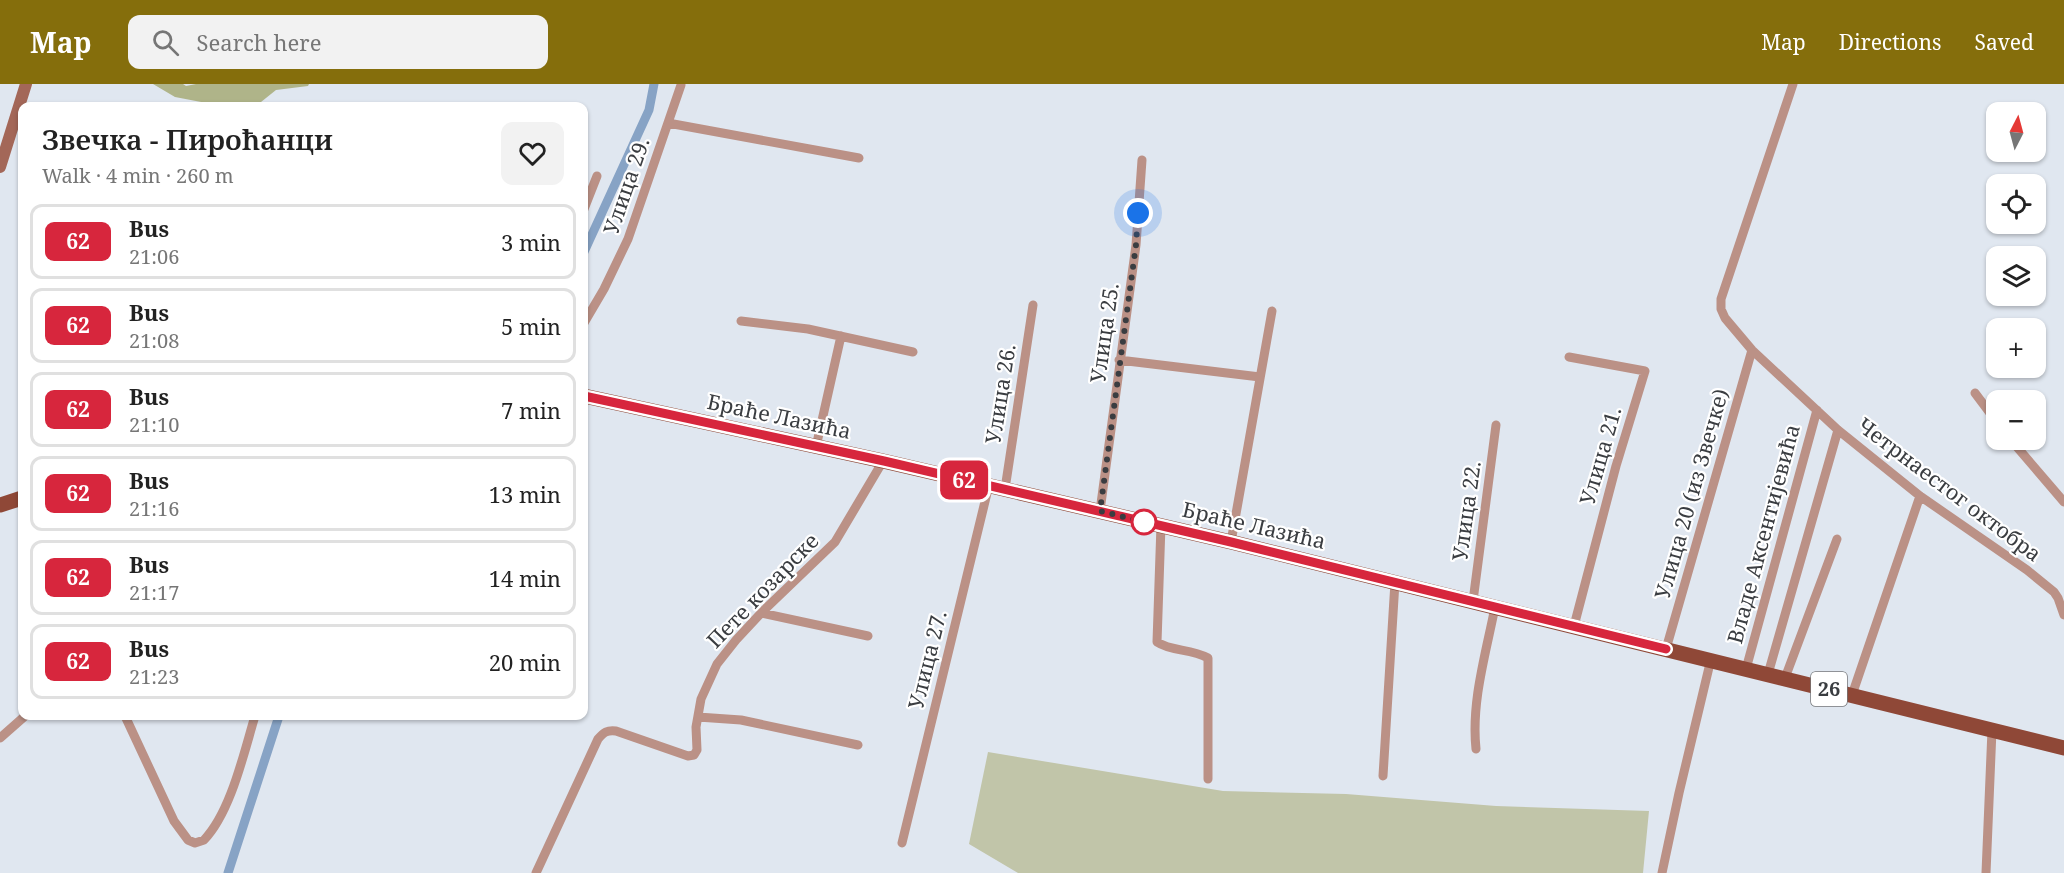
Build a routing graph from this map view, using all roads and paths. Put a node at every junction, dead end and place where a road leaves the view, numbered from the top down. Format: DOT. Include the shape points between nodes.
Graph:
graph roads {
  1 [pos="26,84"];
  2 [pos="1793,84"];
  3 [pos="681,85"];
  4 [pos="20,102"];
  5 [pos="18,110"];
  6 [pos="668,123"];
  7 [pos="859,158"];
  8 [pos="1142,160"];
  9 [pos="0,167"];
  10 [pos="597,176"];
  11 [pos="588,199"];
  12 [pos="1033,305"];
  13 [pos="1272,311"];
  14 [pos="588,316"];
  15 [pos="741,321"];
  16 [pos="841,336"];
  17 [pos="1752,350"];
  18 [pos="914,352"];
  19 [pos="1569,357"];
  20 [pos="1119,360"];
  21 [pos="1260,377"];
  22 [pos="1975,393"];
  23 [pos="588,397"];
  24 [pos="1986,408"];
  25 [pos="1817,410"];
  26 [pos="1496,425"];
  27 [pos="1838,430"];
  28 [pos="816,447"];
  29 [pos="2020,450"];
  30 [pos="884,461"];
  31 [pos="989,485"];
  32 [pos="1005,489"];
  33 [pos="1920,496"];
  34 [pos="18,499"];
  35 [pos="2064,502"];
  36 [pos="0,505"];
  37 [pos="1100,511"];
  38 [pos="1161,525"];
  39 [pos="1837,538"];
  40 [pos="1231,542"];
  41 [pos="1395,582"];
  42 [pos="2061,596"];
  43 [pos="1473,601"];
  44 [pos="1495,607"];
  45 [pos="761,613"];
  46 [pos="2064,615"];
  47 [pos="1574,626"];
  48 [pos="868,636"];
  49 [pos="1666,649"];
  50 [pos="1711,660"];
  51 [pos="1746,669"];
  52 [pos="1768,674"];
  53 [pos="1785,678"];
  54 [pos="1852,695"];
  55 [pos="698,717"];
  56 [pos="20,720"];
  57 [pos="127,720"];
  58 [pos="254,720"];
  59 [pos="1992,730"];
  60 [pos="0,738"];
  61 [pos="858,745"];
  62 [pos="2064,748"];
  63 [pos="1476,749"];
  64 [pos="1383,776"];
  65 [pos="1208,779"];
  66 [pos="902,843"];
  67 [pos="536,873"];
  68 [pos="1662,873"];
  69 [pos="1986,873"];
  1 -- 4 [label="main road"];
  2 -- 17 [label="street, Четрнаестог октобра" via="1721,299 1725,318"];
  3 -- 6 [label="street, Улица 29."];
  5 -- 9 [label="main road"];
  6 -- 7 [label="street, Улица 29."];
  6 -- 14 [label="street, Улица 29." via="628,239"];
  8 -- 20 [label="street, Улица 25." via="1136,245"];
  10 -- 11 [label="street"];
  12 -- 32 [label="street, Улица 26."];
  13 -- 21 [label="street"];
  15 -- 16 [label="street"];
  16 -- 18 [label="street"];
  16 -- 28 [label="street"];
  17 -- 25 [label="street, Четрнаестог октобра"];
  17 -- 49 [label="street, Улица 20 (из Звечке)"];
  19 -- 47 [label="street, Улица 21." via="1645,371"];
  20 -- 21 [label="street"];
  20 -- 37 [label="street, Улица 25."];
  21 -- 40 [label="street"];
  22 -- 24 [label="street"];
  23 -- 28 [label="main road, Браће Лазића / 26"];
  25 -- 27 [label="street, Четрнаестог октобра"];
  25 -- 51 [label="street, Владе Аксентијевића"];
  26 -- 43 [label="street, Улица 22."];
  27 -- 33 [label="street, Четрнаестог октобра"];
  27 -- 52 [label="street"];
  28 -- 30 [label="main road, Браће Лазића / 26"];
  29 -- 35 [label="street"];
  30 -- 31 [label="main road, Браће Лазића / 26"];
  30 -- 45 [label="street, Пете козарске" via="834,542"];
  31 -- 32 [label="main road, Браће Лазића / 26"];
  31 -- 66 [label="street, Улица 27."];
  32 -- 37 [label="main road, Браће Лазића / 26"];
  33 -- 42 [label="street, Четрнаестог октобра"];
  33 -- 54 [label="street"];
  34 -- 36 [label="main road"];
  37 -- 38 [label="main road, Браће Лазића / 26"];
  38 -- 40 [label="main road, Браће Лазића / 26"];
  38 -- 65 [label="street" via="1157,642 1208,658"];
  39 -- 53 [label="street"];
  40 -- 41 [label="main road, Браће Лазића / 26"];
  41 -- 43 [label="main road, Браће Лазића / 26"];
  41 -- 64 [label="street"];
  42 -- 46 [label="street, Четрнаестог октобра"];
  43 -- 44 [label="main road, Браће Лазића / 26"];
  44 -- 47 [label="main road, Браће Лазића / 26"];
  44 -- 63 [label="street" via="1476,707"];
  45 -- 48 [label="street"];
  45 -- 55 [label="street, Пете козарске" via="717,664"];
  47 -- 49 [label="main road, Браће Лазића / 26"];
  49 -- 50 [label="main road, 26"];
  50 -- 51 [label="main road, 26"];
  50 -- 68 [label="street"];
  51 -- 52 [label="main road, 26"];
  52 -- 53 [label="main road, 26"];
  53 -- 54 [label="main road, 26"];
  54 -- 59 [label="main road, 26"];
  55 -- 61 [label="street" via="741,720"];
  55 -- 67 [label="street, Пете козарске" via="696,752 692,756 616,730 604,732"];
  56 -- 60 [label="street"];
  57 -- 58 [label="street" via="174,821 195,843 204,840 220,817"];
  59 -- 62 [label="main road, 26"];
  59 -- 69 [label="street"];
}
